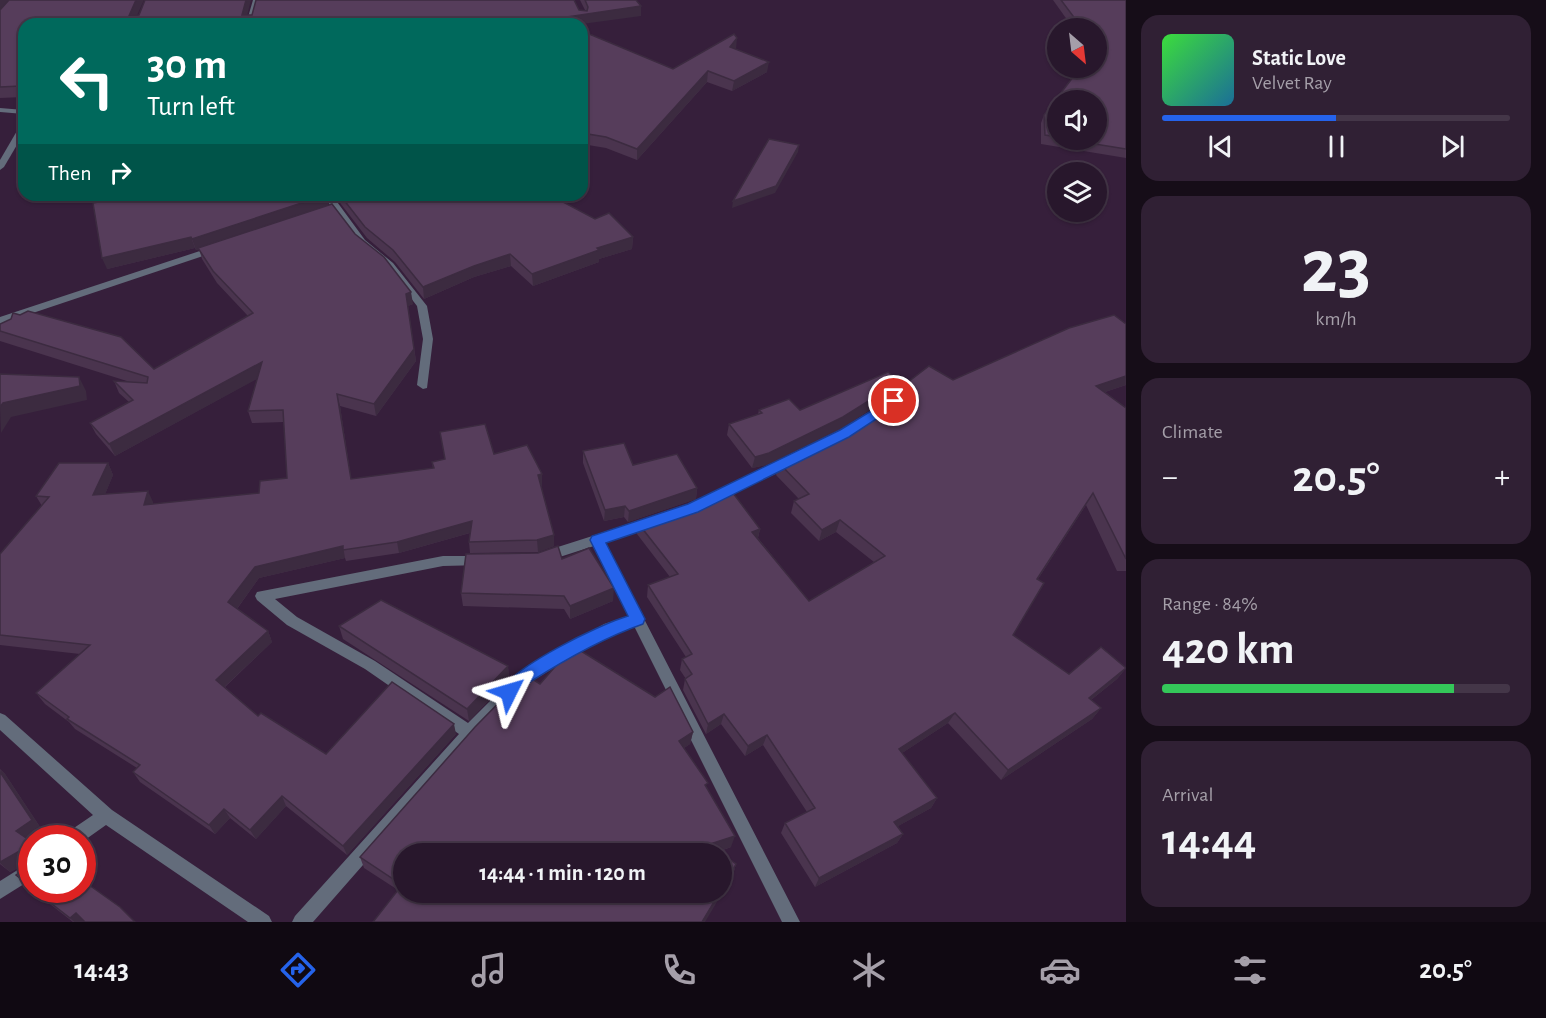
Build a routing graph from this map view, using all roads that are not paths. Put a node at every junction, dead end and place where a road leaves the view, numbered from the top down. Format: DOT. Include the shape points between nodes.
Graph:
graph roads {
  1 [pos="256,0"];
  2 [pos="251,18"];
  3 [pos="0,110"];
  4 [pos="18,112"];
  5 [pos="18,136"];
  6 [pos="0,167"];
  7 [pos="331,201"];
  8 [pos="337,209"];
  9 [pos="305,220"];
  10 [pos="228,244"];
  11 [pos="0,321"];
  12 [pos="423,385"];
  13 [pos="806,454"];
  14 [pos="682,512"];
  15 [pos="661,519"];
  16 [pos="597,540"];
  17 [pos="526,559"];
  18 [pos="490,560"];
  19 [pos="637,619"];
  20 [pos="0,720"];
  21 [pos="470,733"];
  22 [pos="106,816"];
  23 [pos="93,825"];
  24 [pos="18,879"];
  25 [pos="0,891"];
  26 [pos="263,922"];
  27 [pos="301,922"];
  28 [pos="791,922"];
  1 -- 2 [label="street"];
  3 -- 4 [label="street"];
  5 -- 6 [label="street"];
  7 -- 8 [label="street"];
  8 -- 9 [label="street"];
  8 -- 12 [label="street" via="422,306 428,339"];
  10 -- 11 [label="street"];
  13 -- 14 [label="street"];
  15 -- 16 [label="street"];
  16 -- 17 [label="street" via="538,559"];
  16 -- 19 [label="street"];
  18 -- 21 [label="street" via="442,561 262,596 292,621 370,665"];
  19 -- 21 [label="street" via="609,628 522,679"];
  19 -- 28 [label="street"];
  20 -- 22 [label="street"];
  21 -- 27 [label="street"];
  22 -- 23 [label="street"];
  22 -- 26 [label="street"];
  24 -- 25 [label="street"];
}
